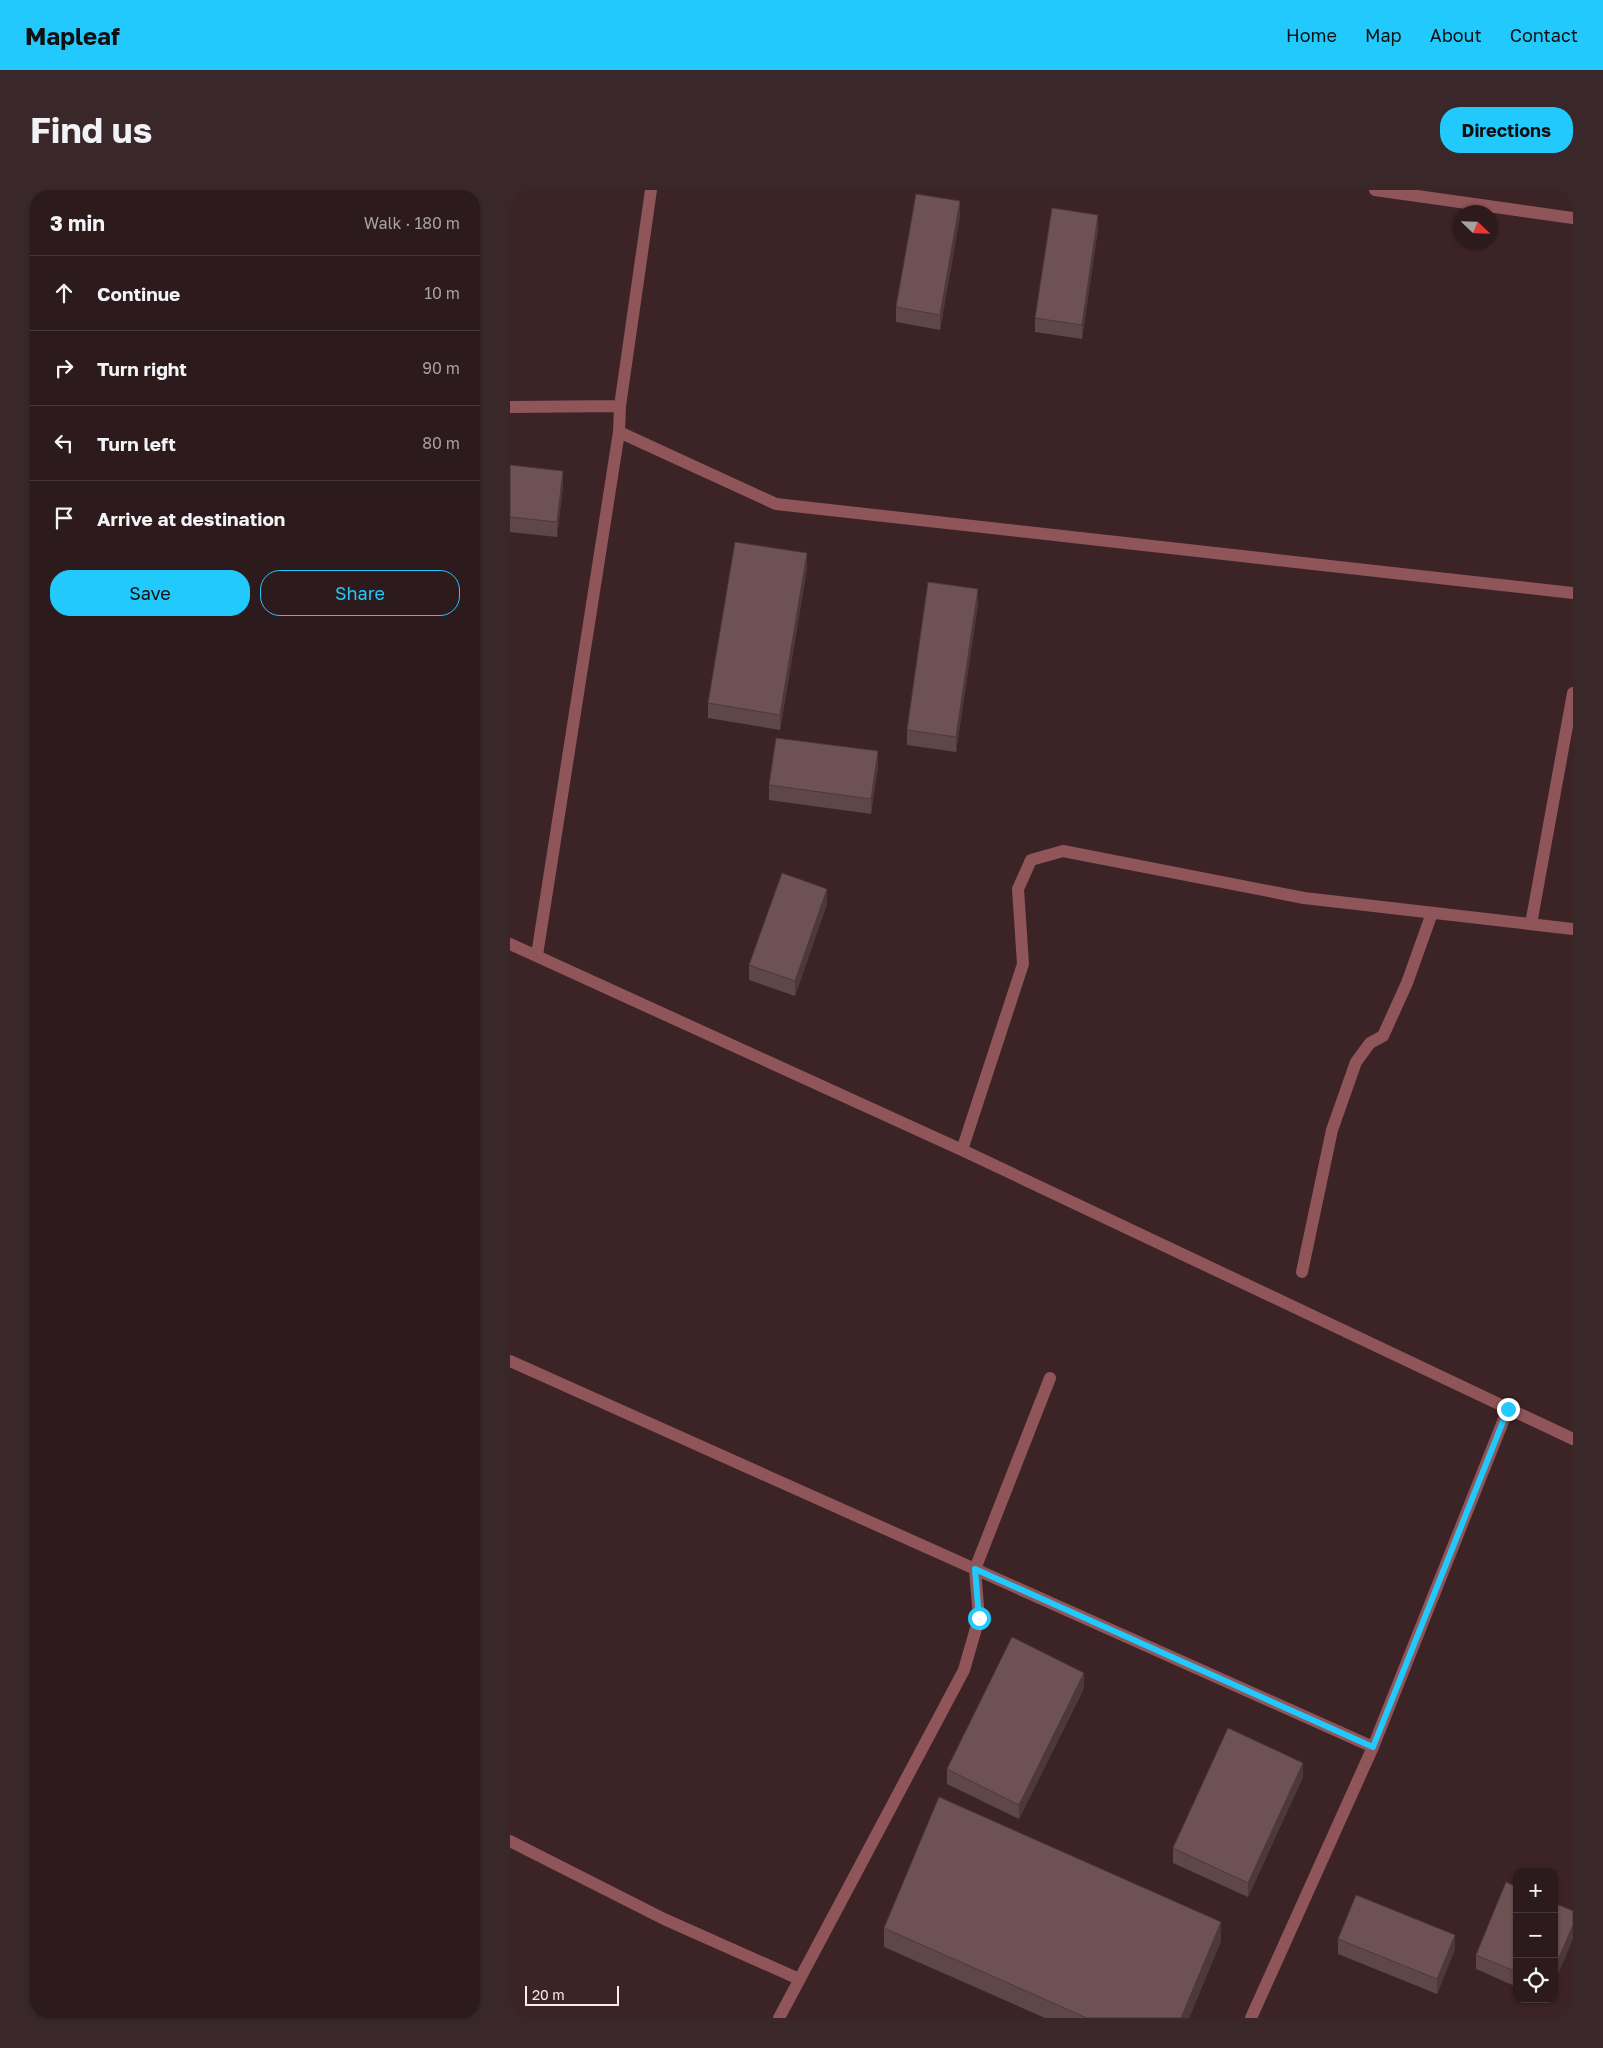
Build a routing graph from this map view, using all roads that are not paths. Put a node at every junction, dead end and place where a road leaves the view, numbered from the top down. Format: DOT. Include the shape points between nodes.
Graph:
graph roads {
  1 [pos="650,190"];
  2 [pos="1375,190"];
  3 [pos="1573,218"];
  4 [pos="620,406"];
  5 [pos="510,407"];
  6 [pos="618,432"];
  7 [pos="1573,593"];
  8 [pos="1573,693"];
  9 [pos="1432,913"];
  10 [pos="1531,924"];
  11 [pos="1573,929"];
  12 [pos="510,944"];
  13 [pos="537,955"];
  14 [pos="962,1150"];
  15 [pos="1302,1272"];
  16 [pos="510,1361"];
  17 [pos="1050,1378"];
  18 [pos="1508,1409"];
  19 [pos="1573,1439"];
  20 [pos="975,1569"];
  21 [pos="1373,1747"];
  22 [pos="510,1841"];
  23 [pos="798,1979"];
  24 [pos="779,2018"];
  25 [pos="1251,2018"];
  1 -- 4 [label="street"];
  2 -- 3 [label="street"];
  4 -- 5 [label="street"];
  4 -- 6 [label="street"];
  6 -- 7 [label="street" via="776,504"];
  6 -- 13 [label="street"];
  8 -- 10 [label="street"];
  9 -- 10 [label="street"];
  9 -- 14 [label="street" via="1304,898 1063,851 1031,860 1018,890 1023,964"];
  9 -- 15 [label="street" via="1407,983 1383,1036 1370,1042 1356,1062 1332,1130"];
  10 -- 11 [label="street"];
  12 -- 13 [label="street"];
  13 -- 14 [label="street"];
  14 -- 18 [label="street"];
  16 -- 20 [label="street"];
  17 -- 20 [label="street"];
  18 -- 19 [label="street"];
  18 -- 21 [label="street"];
  20 -- 21 [label="street"];
  20 -- 23 [label="street" via="979,1618 964,1670"];
  21 -- 25 [label="street"];
  22 -- 23 [label="street" via="664,1919"];
  23 -- 24 [label="street"];
}
